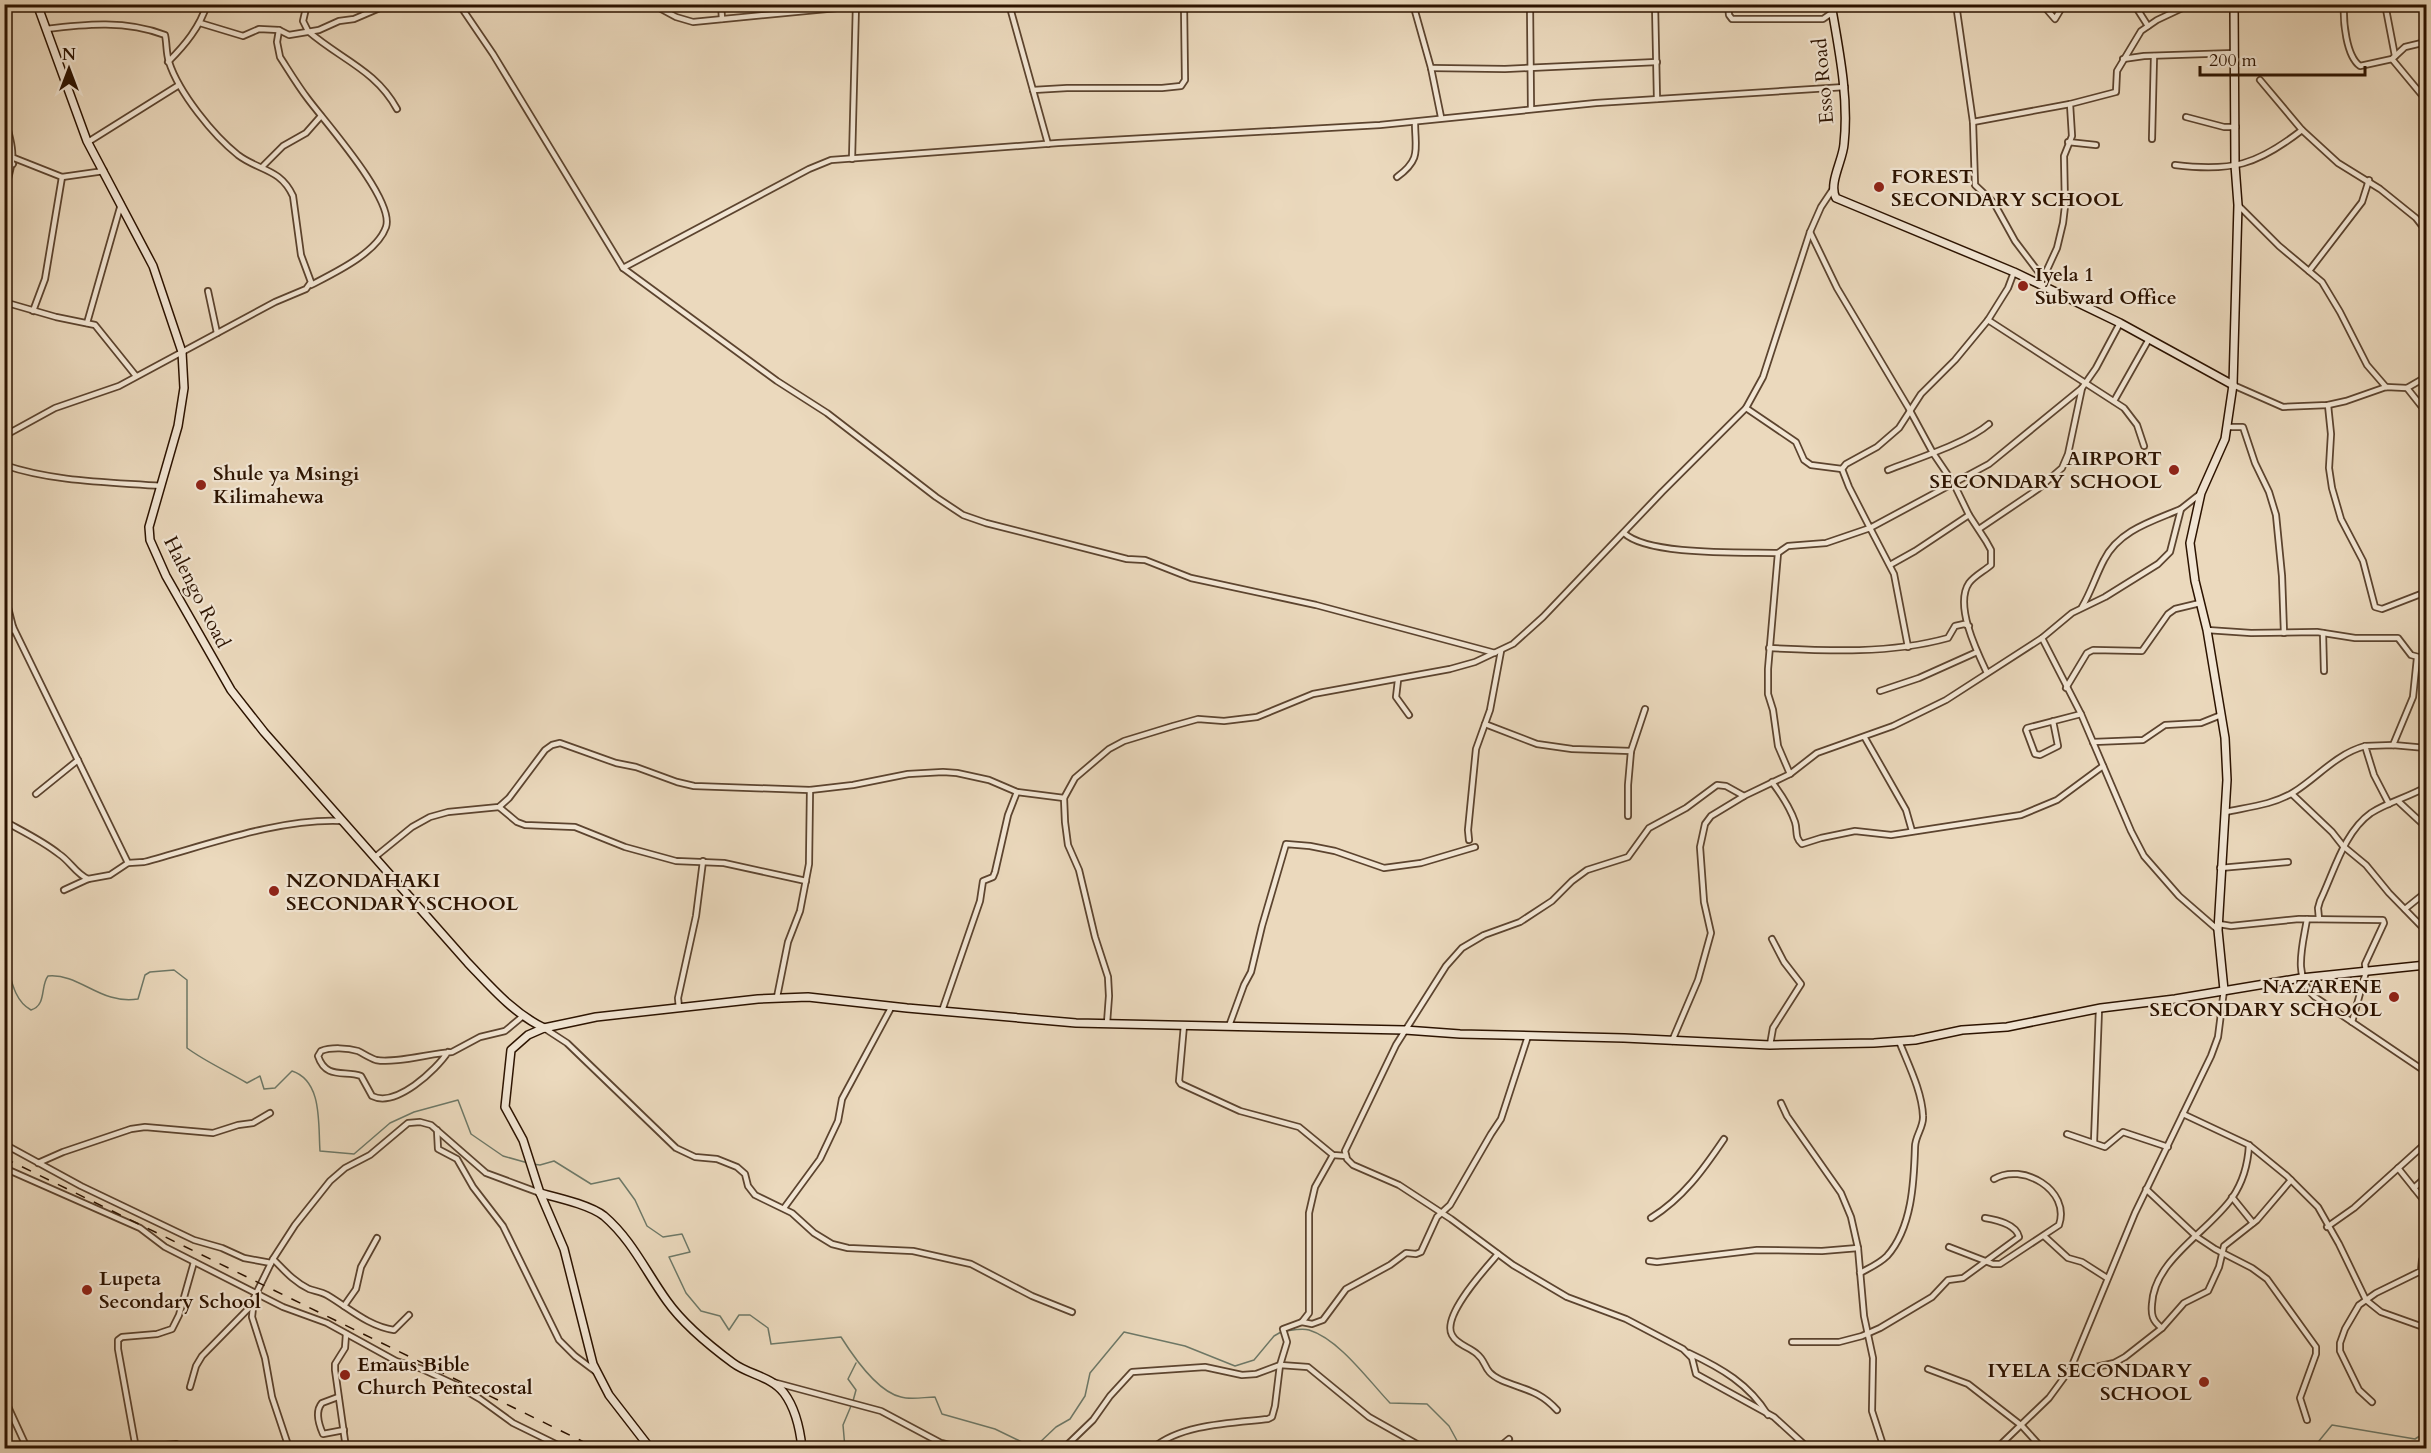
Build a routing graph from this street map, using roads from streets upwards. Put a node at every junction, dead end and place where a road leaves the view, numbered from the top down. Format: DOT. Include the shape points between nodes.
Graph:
graph roads {
  1 [pos="37,4"];
  2 [pos="207,4"];
  3 [pos="306,4"];
  4 [pos="389,4"];
  5 [pos="459,4"];
  6 [pos="652,4"];
  7 [pos="721,4"];
  8 [pos="854,4"];
  9 [pos="1009,4"];
  10 [pos="1184,4"];
  11 [pos="1413,4"];
  12 [pos="1530,4"];
  13 [pos="1655,4"];
  14 [pos="1728,4"];
  15 [pos="1956,4"];
  16 [pos="2042,4"];
  17 [pos="2064,4"];
  18 [pos="2134,4"];
  19 [pos="2191,4"];
  20 [pos="2234,4"];
  21 [pos="2344,4"];
  22 [pos="2385,4"];
  23 [pos="1832,8"];
  24 [pos="722,19"];
  25 [pos="200,23"];
  26 [pos="2148,26"];
  27 [pos="46,29"];
  28 [pos="279,30"];
  29 [pos="308,31"];
  30 [pos="2427,42"];
  31 [pos="2235,53"];
  32 [pos="2154,56"];
  33 [pos="2393,58"];
  34 [pos="2123,59"];
  35 [pos="168,62"];
  36 [pos="1657,62"];
  37 [pos="1531,67"];
  38 [pos="1431,68"];
  39 [pos="2260,80"];
  40 [pos="179,85"];
  41 [pos="1845,87"];
  42 [pos="1033,90"];
  43 [pos="1658,99"];
  44 [pos="2427,100"];
  45 [pos="2070,104"];
  46 [pos="397,109"];
  47 [pos="1531,109"];
  48 [pos="321,116"];
  49 [pos="4,117"];
  50 [pos="1441,117"];
  51 [pos="2186,117"];
  52 [pos="1415,122"];
  53 [pos="1973,122"];
  54 [pos="2236,127"];
  55 [pos="2302,130"];
  56 [pos="2152,139"];
  57 [pos="88,142"];
  58 [pos="2068,142"];
  59 [pos="1048,144"];
  60 [pos="2096,145"];
  61 [pos="852,159"];
  62 [pos="4,160"];
  63 [pos="14,161"];
  64 [pos="2175,165"];
  65 [pos="2235,165"];
  66 [pos="263,166"];
  67 [pos="104,171"];
  68 [pos="62,177"];
  69 [pos="1397,177"];
  70 [pos="2368,180"];
  71 [pos="1833,189"];
  72 [pos="4,192"];
  73 [pos="121,204"];
  74 [pos="2238,205"];
  75 [pos="2427,231"];
  76 [pos="1810,232"];
  77 [pos="623,268"];
  78 [pos="2309,271"];
  79 [pos="2014,272"];
  80 [pos="2041,282"];
  81 [pos="310,286"];
  82 [pos="208,291"];
  83 [pos="4,302"];
  84 [pos="33,310"];
  85 [pos="1988,320"];
  86 [pos="2120,322"];
  87 [pos="87,323"];
  88 [pos="217,333"];
  89 [pos="2149,339"];
  90 [pos="182,352"];
  91 [pos="136,376"];
  92 [pos="2427,377"];
  93 [pos="2086,383"];
  94 [pos="2233,385"];
  95 [pos="2386,387"];
  96 [pos="2082,388"];
  97 [pos="2407,388"];
  98 [pos="2114,402"];
  99 [pos="2328,405"];
  100 [pos="1746,408"];
  101 [pos="1909,411"];
  102 [pos="2427,412"];
  103 [pos="1989,424"];
  104 [pos="2228,427"];
  105 [pos="4,436"];
  106 [pos="2144,446"];
  107 [pos="1933,453"];
  108 [pos="4,465"];
  109 [pos="1842,469"];
  110 [pos="1888,470"];
  111 [pos="1954,484"];
  112 [pos="161,486"];
  113 [pos="2201,493"];
  114 [pos="2181,509"];
  115 [pos="1969,515"];
  116 [pos="1870,528"];
  117 [pos="1979,529"];
  118 [pos="1624,534"];
  119 [pos="1778,553"];
  120 [pos="1890,565"];
  121 [pos="4,592"];
  122 [pos="2427,592"];
  123 [pos="2200,603"];
  124 [pos="2082,607"];
  125 [pos="1969,626"];
  126 [pos="13,627"];
  127 [pos="2207,630"];
  128 [pos="2284,633"];
  129 [pos="2323,633"];
  130 [pos="2042,638"];
  131 [pos="4,643"];
  132 [pos="1908,647"];
  133 [pos="1769,648"];
  134 [pos="1498,652"];
  135 [pos="1977,652"];
  136 [pos="2417,658"];
  137 [pos="2427,659"];
  138 [pos="2324,671"];
  139 [pos="1987,673"];
  140 [pos="1398,680"];
  141 [pos="2066,688"];
  142 [pos="1880,691"];
  143 [pos="1645,710"];
  144 [pos="2081,714"];
  145 [pos="1409,715"];
  146 [pos="2221,715"];
  147 [pos="2053,721"];
  148 [pos="1485,724"];
  149 [pos="1865,738"];
  150 [pos="2093,742"];
  151 [pos="2392,745"];
  152 [pos="2365,746"];
  153 [pos="2427,748"];
  154 [pos="1630,751"];
  155 [pos="78,760"];
  156 [pos="2103,766"];
  157 [pos="1790,774"];
  158 [pos="1772,782"];
  159 [pos="2427,787"];
  160 [pos="810,790"];
  161 [pos="1017,792"];
  162 [pos="36,794"];
  163 [pos="2292,794"];
  164 [pos="1744,796"];
  165 [pos="1064,798"];
  166 [pos="2398,801"];
  167 [pos="2389,804"];
  168 [pos="499,807"];
  169 [pos="2225,812"];
  170 [pos="1628,816"];
  171 [pos="4,821"];
  172 [pos="342,821"];
  173 [pos="2427,827"];
  174 [pos="1912,831"];
  175 [pos="1469,840"];
  176 [pos="2343,846"];
  177 [pos="1475,847"];
  178 [pos="375,857"];
  179 [pos="703,861"];
  180 [pos="2288,862"];
  181 [pos="128,863"];
  182 [pos="2220,868"];
  183 [pos="88,879"];
  184 [pos="806,880"];
  185 [pos="64,890"];
  186 [pos="2427,892"];
  187 [pos="2405,909"];
  188 [pos="2307,919"];
  189 [pos="2319,919"];
  190 [pos="2218,927"];
  191 [pos="2427,932"];
  192 [pos="1772,939"];
  193 [pos="2427,965"];
  194 [pos="2366,972"];
  195 [pos="2301,978"];
  196 [pos="2224,990"];
  197 [pos="777,997"];
  198 [pos="892,1006"];
  199 [pos="679,1008"];
  200 [pos="2099,1009"];
  201 [pos="942,1011"];
  202 [pos="523,1016"];
  203 [pos="2352,1022"];
  204 [pos="1107,1023"];
  205 [pos="1184,1024"];
  206 [pos="1229,1026"];
  207 [pos="544,1028"];
  208 [pos="1405,1030"];
  209 [pos="1528,1036"];
  210 [pos="1672,1041"];
  211 [pos="1899,1041"];
  212 [pos="1770,1045"];
  213 [pos="448,1052"];
  214 [pos="2427,1072"];
  215 [pos="1781,1102"];
  216 [pos="270,1113"];
  217 [pos="2183,1114"];
  218 [pos="437,1130"];
  219 [pos="2067,1134"];
  220 [pos="1724,1139"];
  221 [pos="2094,1142"];
  222 [pos="2427,1143"];
  223 [pos="4,1144"];
  224 [pos="2249,1145"];
  225 [pos="2168,1147"];
  226 [pos="1333,1155"];
  227 [pos="1346,1156"];
  228 [pos="38,1163"];
  229 [pos="4,1168"];
  230 [pos="2398,1168"];
  231 [pos="2427,1177"];
  232 [pos="1994,1179"];
  233 [pos="2292,1180"];
  234 [pos="2414,1188"];
  235 [pos="539,1189"];
  236 [pos="2146,1189"];
  237 [pos="2232,1197"];
  238 [pos="2427,1203"];
  239 [pos="784,1208"];
  240 [pos="1441,1212"];
  241 [pos="1651,1218"];
  242 [pos="1985,1218"];
  243 [pos="2253,1223"];
  244 [pos="2328,1227"];
  245 [pos="2044,1236"];
  246 [pos="2197,1237"];
  247 [pos="377,1238"];
  248 [pos="1949,1247"];
  249 [pos="1858,1248"];
  250 [pos="2222,1252"];
  251 [pos="2427,1253"];
  252 [pos="1498,1254"];
  253 [pos="272,1261"];
  254 [pos="1649,1261"];
  255 [pos="1987,1261"];
  256 [pos="194,1262"];
  257 [pos="1860,1273"];
  258 [pos="2107,1278"];
  259 [pos="256,1293"];
  260 [pos="2366,1300"];
  261 [pos="251,1306"];
  262 [pos="344,1306"];
  263 [pos="1072,1312"];
  264 [pos="409,1315"];
  265 [pos="1302,1322"];
  266 [pos="2162,1328"];
  267 [pos="2427,1328"];
  268 [pos="346,1334"];
  269 [pos="1867,1334"];
  270 [pos="1792,1342"];
  271 [pos="1686,1352"];
  272 [pos="1280,1365"];
  273 [pos="2096,1367"];
  274 [pos="1928,1369"];
  275 [pos="596,1372"];
  276 [pos="773,1382"];
  277 [pos="190,1388"];
  278 [pos="338,1397"];
  279 [pos="4,1398"];
  280 [pos="2372,1402"];
  281 [pos="1557,1410"];
  282 [pos="1768,1415"];
  283 [pos="2307,1420"];
  284 [pos="2022,1426"];
  285 [pos="344,1430"];
  286 [pos="1509,1439"];
  287 [pos="176,1444"];
  288 [pos="134,1448"];
  289 [pos="27,1449"];
  290 [pos="289,1449"];
  291 [pos="346,1449"];
  292 [pos="564,1449"];
  293 [pos="650,1449"];
  294 [pos="802,1449"];
  295 [pos="962,1449"];
  296 [pos="1064,1449"];
  297 [pos="1153,1449"];
  298 [pos="1424,1449"];
  299 [pos="1498,1449"];
  300 [pos="1808,1449"];
  301 [pos="1884,1449"];
  302 [pos="1997,1449"];
  303 [pos="2042,1449"];
  1 -- 27 [label="street, Halengo Road"];
  2 -- 25 [label="street"];
  3 -- 29 [label="street" via="303,21"];
  4 -- 29 [label="street" via="354,19"];
  5 -- 77 [label="street"];
  6 -- 24 [label="street" via="693,22"];
  7 -- 24 [label="street"];
  8 -- 24 [label="street" via="837,9"];
  8 -- 61 [label="street"];
  9 -- 42 [label="street"];
  10 -- 42 [label="street" via="1185,80 1181,86"];
  11 -- 38 [label="street"];
  12 -- 37 [label="street"];
  13 -- 36 [label="street"];
  14 -- 23 [label="street" via="1732,19 1823,19"];
  15 -- 53 [label="street"];
  16 -- 17 [label="street" via="2055,19"];
  18 -- 26 [label="street"];
  19 -- 26 [label="street"];
  20 -- 31 [label="street"];
  21 -- 33 [label="street" via="2344,28 2356,63 2360,66"];
  22 -- 33 [label="street"];
  23 -- 41 [label="street, Esso Road"];
  25 -- 28 [label="street" via="243,36 259,29"];
  25 -- 35 [label="street"];
  26 -- 34 [label="street"];
  27 -- 35 [label="street" via="100,23 156,32 165,35"];
  27 -- 57 [label="street, Halengo Road"];
  28 -- 29 [label="street" via="289,35"];
  28 -- 48 [label="street" via="279,57"];
  29 -- 46 [label="street" via="378,82"];
  30 -- 33 [label="street" via="2405,47"];
  31 -- 32 [label="street"];
  31 -- 54 [label="street"];
  32 -- 34 [label="street"];
  32 -- 56 [label="street"];
  33 -- 44 [label="street"];
  34 -- 45 [label="street" via="2117,71 2116,92"];
  35 -- 40 [label="street"];
  36 -- 37 [label="street"];
  36 -- 43 [label="street"];
  37 -- 38 [label="street"];
  37 -- 47 [label="street"];
  38 -- 50 [label="street"];
  39 -- 55 [label="street"];
  40 -- 57 [label="street"];
  40 -- 66 [label="street" via="214,132 238,155"];
  41 -- 43 [label="street"];
  41 -- 71 [label="street, Esso Road" via="1844,145"];
  42 -- 59 [label="street"];
  43 -- 47 [label="street"];
  45 -- 53 [label="street"];
  45 -- 58 [label="street" via="2072,131"];
  47 -- 50 [label="street"];
  48 -- 66 [label="street" via="306,133 283,146"];
  48 -- 81 [label="street" via="377,192 387,223 374,244 346,267"];
  49 -- 63 [label="street"];
  50 -- 52 [label="street"];
  51 -- 54 [label="street"];
  52 -- 59 [label="street"];
  52 -- 69 [label="street" via="1416,159"];
  53 -- 80 [label="street" via="1976,185 1994,203"];
  54 -- 65 [label="street"];
  55 -- 65 [label="street" via="2256,160"];
  55 -- 70 [label="street" via="2338,163"];
  57 -- 67 [label="street, Halengo Road"];
  58 -- 60 [label="street"];
  58 -- 80 [label="street" via="2064,156 2063,223"];
  59 -- 61 [label="street"];
  61 -- 77 [label="street" via="819,164"];
  62 -- 63 [label="street"];
  63 -- 68 [label="street"];
  63 -- 72 [label="street"];
  64 -- 65 [label="street" via="2217,169"];
  65 -- 74 [label="street"];
  66 -- 81 [label="street" via="284,181 293,195 301,255"];
  67 -- 68 [label="street"];
  67 -- 73 [label="street, Halengo Road"];
  68 -- 84 [label="street" via="47,268"];
  70 -- 75 [label="street"];
  70 -- 78 [label="street" via="2362,202"];
  71 -- 76 [label="street"];
  71 -- 79 [label="street" via="1843,203"];
  73 -- 87 [label="street"];
  73 -- 90 [label="street, Halengo Road" via="153,266"];
  74 -- 78 [label="street"];
  74 -- 94 [label="street"];
  76 -- 100 [label="street" via="1763,377"];
  76 -- 101 [label="street" via="1837,288"];
  77 -- 134 [label="street" via="971,519 1127,559 1145,560 1191,578 1316,605"];
  78 -- 95 [label="street" via="2328,290 2367,365"];
  79 -- 80 [label="street"];
  79 -- 85 [label="street"];
  80 -- 86 [label="street"];
  81 -- 88 [label="street"];
  82 -- 88 [label="street"];
  83 -- 84 [label="street"];
  84 -- 87 [label="street"];
  85 -- 93 [label="street"];
  85 -- 101 [label="street"];
  86 -- 89 [label="street"];
  86 -- 93 [label="street"];
  87 -- 91 [label="street" via="102,331"];
  88 -- 90 [label="street"];
  89 -- 94 [label="street"];
  89 -- 98 [label="street"];
  90 -- 91 [label="street"];
  90 -- 112 [label="street, Halengo Road" via="184,388"];
  91 -- 105 [label="street" via="119,386 55,408"];
  92 -- 97 [label="street"];
  93 -- 96 [label="street"];
  93 -- 98 [label="street"];
  94 -- 99 [label="street" via="2283,407"];
  94 -- 104 [label="street"];
  95 -- 97 [label="street"];
  95 -- 99 [label="street"];
  96 -- 111 [label="street" via="1989,464"];
  96 -- 117 [label="street" via="2062,468"];
  97 -- 102 [label="street"];
  98 -- 106 [label="street" via="2132,416"];
  99 -- 122 [label="street" via="2332,488 2341,519 2363,561 2375,607 2382,609"];
  100 -- 109 [label="street" via="1796,441 1804,460 1811,465"];
  100 -- 118 [label="street"];
  101 -- 107 [label="street"];
  101 -- 109 [label="street" via="1888,439"];
  103 -- 107 [label="street"];
  104 -- 113 [label="street"];
  104 -- 128 [label="street" via="2243,427 2273,501"];
  107 -- 110 [label="street"];
  107 -- 111 [label="street"];
  108 -- 112 [label="street" via="68,479"];
  109 -- 116 [label="street"];
  111 -- 115 [label="street"];
  111 -- 116 [label="street"];
  112 -- 172 [label="street, Halengo Road" via="149,527 150,540 171,584 231,690"];
  113 -- 114 [label="street"];
  113 -- 123 [label="street" via="2190,543"];
  114 -- 124 [label="street" via="2117,541 2104,559"];
  114 -- 124 [label="street" via="2175,540 2166,558"];
  115 -- 117 [label="street"];
  115 -- 120 [label="street"];
  116 -- 119 [label="street" via="1826,543 1788,546"];
  116 -- 120 [label="street"];
  117 -- 125 [label="street" via="1992,557 1990,565 1970,582 1964,593"];
  118 -- 119 [label="street" via="1664,549"];
  118 -- 134 [label="street" via="1543,617"];
  119 -- 133 [label="street"];
  120 -- 132 [label="street"];
  121 -- 126 [label="street"];
  123 -- 127 [label="street"];
  123 -- 141 [label="street" via="2168,614 2142,651 2087,652"];
  124 -- 130 [label="street"];
  125 -- 132 [label="street" via="1959,624 1948,638"];
  125 -- 135 [label="street"];
  126 -- 131 [label="street"];
  126 -- 155 [label="street"];
  127 -- 128 [label="street"];
  127 -- 146 [label="street"];
  128 -- 129 [label="street"];
  129 -- 136 [label="street" via="2398,638 2407,652"];
  129 -- 138 [label="street"];
  130 -- 139 [label="street"];
  130 -- 141 [label="street"];
  132 -- 133 [label="street" via="1842,651"];
  133 -- 157 [label="street" via="1768,694 1778,746"];
  134 -- 140 [label="street" via="1450,669"];
  134 -- 148 [label="street" via="1493,698"];
  135 -- 139 [label="street"];
  135 -- 142 [label="street"];
  136 -- 137 [label="street"];
  136 -- 151 [label="street" via="2413,697"];
  139 -- 149 [label="street" via="1920,714"];
  140 -- 145 [label="street" via="1396,697"];
  140 -- 165 [label="street" via="1312,694 1257,717 1198,719 1124,741 1082,771"];
  141 -- 144 [label="street"];
  143 -- 154 [label="street"];
  144 -- 147 [label="street"];
  144 -- 150 [label="street"];
  146 -- 150 [label="street" via="2200,723 2164,725 2143,740"];
  146 -- 169 [label="street" via="2225,738"];
  147 -- 147 [label="street" via="2027,728 2035,754 2058,746"];
  148 -- 154 [label="street" via="1537,744"];
  148 -- 175 [label="street" via="1476,749"];
  149 -- 157 [label="street" via="1817,753"];
  149 -- 174 [label="street" via="1906,810"];
  150 -- 156 [label="street"];
  151 -- 152 [label="street"];
  151 -- 153 [label="street"];
  152 -- 163 [label="street" via="2327,765"];
  152 -- 167 [label="street"];
  154 -- 170 [label="street"];
  155 -- 162 [label="street"];
  155 -- 181 [label="street"];
  156 -- 174 [label="street" via="2056,800 2021,815"];
  156 -- 190 [label="street" via="2144,856 2162,879"];
  157 -- 158 [label="street"];
  158 -- 164 [label="street"];
  158 -- 174 [label="street" via="1796,823 1801,844 1855,831 1885,835"];
  159 -- 166 [label="street"];
  160 -- 161 [label="street" via="908,774 957,772"];
  160 -- 168 [label="street" via="687,785 560,743 545,750"];
  160 -- 184 [label="street"];
  161 -- 165 [label="street"];
  161 -- 201 [label="street" via="995,872 983,881 980,902"];
  163 -- 169 [label="street"];
  163 -- 176 [label="street"];
  164 -- 208 [label="street" via="1726,786 1714,787 1649,828 1628,857 1587,870 1552,901 1520,922 1462,948"];
  164 -- 210 [label="street" via="1711,816 1701,834 1701,867 1711,933 1698,980"];
  165 -- 204 [label="street" via="1068,845 1079,870 1108,977"];
  166 -- 167 [label="street"];
  166 -- 173 [label="street"];
  167 -- 176 [label="street" via="2366,818"];
  168 -- 178 [label="street" via="429,817"];
  168 -- 179 [label="street" via="520,824 575,827 663,858"];
  169 -- 182 [label="street"];
  171 -- 183 [label="street" via="56,851"];
  172 -- 178 [label="street, Halengo Road"];
  172 -- 181 [label="street" via="274,827"];
  176 -- 187 [label="street" via="2367,866"];
  176 -- 189 [label="street" via="2320,901"];
  177 -- 206 [label="street" via="1407,866 1384,868 1335,851 1286,844 1251,972"];
  178 -- 202 [label="street, Halengo Road" via="468,963"];
  179 -- 184 [label="street"];
  179 -- 199 [label="street"];
  180 -- 182 [label="street"];
  181 -- 183 [label="street" via="110,875"];
  182 -- 190 [label="street"];
  183 -- 185 [label="street"];
  184 -- 197 [label="street"];
  186 -- 187 [label="street"];
  187 -- 191 [label="street"];
  188 -- 189 [label="street"];
  188 -- 190 [label="street"];
  188 -- 195 [label="street"];
  189 -- 194 [label="street" via="2383,920 2365,964"];
  190 -- 196 [label="street"];
  192 -- 212 [label="street" via="1801,984 1773,1028"];
  193 -- 194 [label="street"];
  194 -- 195 [label="street"];
  194 -- 203 [label="street"];
  195 -- 196 [label="street"];
  195 -- 203 [label="street" via="2308,991"];
  196 -- 200 [label="street"];
  196 -- 217 [label="street" via="2215,1045"];
  197 -- 198 [label="street"];
  197 -- 199 [label="street"];
  198 -- 201 [label="street"];
  198 -- 239 [label="street" via="842,1099 838,1121 820,1160"];
  199 -- 207 [label="street" via="624,1012"];
  200 -- 211 [label="street" via="2007,1027"];
  200 -- 221 [label="street"];
  201 -- 204 [label="street"];
  202 -- 207 [label="street, Halengo Road"];
  202 -- 213 [label="street" via="505,1031 480,1037"];
  203 -- 214 [label="street"];
  204 -- 205 [label="street"];
  205 -- 206 [label="street"];
  205 -- 226 [label="street" via="1181,1084 1240,1111 1299,1127"];
  206 -- 208 [label="street"];
  207 -- 235 [label="street" via="528,1035 511,1050 505,1096"];
  207 -- 239 [label="street" via="567,1043 676,1148 688,1155 717,1159 737,1167 755,1195"];
  208 -- 209 [label="street"];
  208 -- 227 [label="street" via="1354,1129"];
  209 -- 210 [label="street"];
  209 -- 240 [label="street" via="1502,1119 1450,1204"];
  210 -- 212 [label="street"];
  211 -- 212 [label="street"];
  211 -- 257 [label="street" via="1923,1116 1915,1147 1914,1180 1899,1239 1885,1258"];
  213 -- 213 [label="street" via="429,1075 382,1099 372,1096 361,1076 337,1074 322,1065 318,1056 326,1049 351,1050 381,1060"];
  215 -- 249 [label="street" via="1841,1193"];
  216 -- 228 [label="street" via="254,1123 213,1133 145,1127 131,1130"];
  217 -- 224 [label="street"];
  217 -- 225 [label="street"];
  218 -- 235 [label="street" via="486,1173"];
  218 -- 253 [label="street" via="420,1122 408,1123 370,1155 340,1172 300,1218"];
  218 -- 275 [label="street" via="438,1149 457,1159 512,1240 558,1340"];
  219 -- 221 [label="street"];
  220 -- 241 [label="street" via="1696,1180"];
  221 -- 225 [label="street" via="2107,1146 2123,1132"];
  222 -- 230 [label="street"];
  223 -- 228 [label="street"];
  224 -- 233 [label="street"];
  224 -- 237 [label="street" via="2247,1166"];
  225 -- 236 [label="street"];
  226 -- 227 [label="street"];
  226 -- 265 [label="street" via="1315,1187 1310,1207 1311,1304"];
  227 -- 240 [label="street" via="1353,1165 1399,1185"];
  228 -- 253 [label="street" via="194,1240 244,1258"];
  229 -- 256 [label="street" via="140,1228"];
  230 -- 234 [label="street"];
  230 -- 244 [label="street"];
  231 -- 234 [label="street"];
  232 -- 245 [label="street" via="2005,1174 2032,1177 2053,1193 2060,1208 2060,1222"];
  233 -- 243 [label="street"];
  233 -- 244 [label="street" via="2318,1207"];
  234 -- 238 [label="street"];
  235 -- 275 [label="street" via="564,1249"];
  235 -- 276 [label="street" via="604,1216 639,1256 684,1321 740,1368"];
  236 -- 246 [label="street"];
  236 -- 258 [label="street"];
  237 -- 243 [label="street"];
  237 -- 246 [label="street"];
  239 -- 263 [label="street" via="832,1244 913,1251 971,1264"];
  240 -- 252 [label="street"];
  240 -- 265 [label="street" via="1419,1254 1407,1253 1346,1289 1323,1320"];
  242 -- 255 [label="street" via="2004,1223 2019,1235"];
  243 -- 250 [label="street" via="2231,1239"];
  244 -- 260 [label="street"];
  245 -- 255 [label="street" via="2000,1264"];
  245 -- 258 [label="street" via="2068,1258"];
  246 -- 250 [label="street"];
  246 -- 266 [label="street" via="2157,1280 2152,1316"];
  247 -- 262 [label="street" via="361,1267 356,1289"];
  248 -- 255 [label="street"];
  249 -- 254 [label="street" via="1757,1250"];
  249 -- 257 [label="street"];
  250 -- 266 [label="street" via="2208,1291 2184,1303"];
  250 -- 283 [label="street" via="2267,1279 2316,1347 2301,1388"];
  251 -- 260 [label="street" via="2420,1272"];
  252 -- 271 [label="street" via="1567,1297 1626,1319"];
  252 -- 281 [label="street" via="1463,1297 1450,1324 1451,1334 1477,1353 1493,1376 1536,1392"];
  253 -- 259 [label="street"];
  253 -- 262 [label="street" via="292,1278"];
  255 -- 269 [label="street" via="1964,1278 1948,1280 1932,1297"];
  256 -- 259 [label="street"];
  256 -- 288 [label="street" via="172,1329 118,1340"];
  257 -- 269 [label="street"];
  258 -- 284 [label="street" via="2071,1368"];
  259 -- 261 [label="street"];
  259 -- 268 [label="street"];
  260 -- 267 [label="street" via="2382,1312"];
  260 -- 280 [label="street" via="2348,1321 2340,1347 2359,1390"];
  261 -- 277 [label="street" via="202,1356"];
  261 -- 290 [label="street" via="272,1397"];
  262 -- 264 [label="street" via="391,1330"];
  265 -- 272 [label="street" via="1283,1329 1287,1342"];
  266 -- 273 [label="street" via="2125,1357"];
  268 -- 278 [label="street" via="344,1352 334,1370"];
  268 -- 292 [label="street" via="396,1361 468,1391 513,1423"];
  269 -- 270 [label="street" via="1839,1342"];
  269 -- 301 [label="street" via="1873,1358 1872,1412"];
  271 -- 282 [label="street" via="1742,1383 1754,1393"];
  271 -- 282 [label="street" via="1696,1374"];
  272 -- 296 [label="street" via="1242,1375 1205,1367 1132,1372"];
  272 -- 297 [label="street" via="1271,1418 1185,1432"];
  272 -- 298 [label="street" via="1312,1369 1369,1418"];
  274 -- 284 [label="street" via="1968,1384"];
  275 -- 293 [label="street"];
  276 -- 294 [label="street" via="789,1399"];
  276 -- 295 [label="street" via="895,1417 941,1443"];
  278 -- 285 [label="street"];
  278 -- 285 [label="street" via="322,1403 319,1420 323,1434"];
  279 -- 289 [label="street"];
  282 -- 300 [label="street" via="1788,1428"];
  284 -- 302 [label="street"];
  284 -- 303 [label="street"];
  285 -- 291 [label="street"];
  286 -- 299 [label="street"];
  287 -- 288 [label="street"];
}
